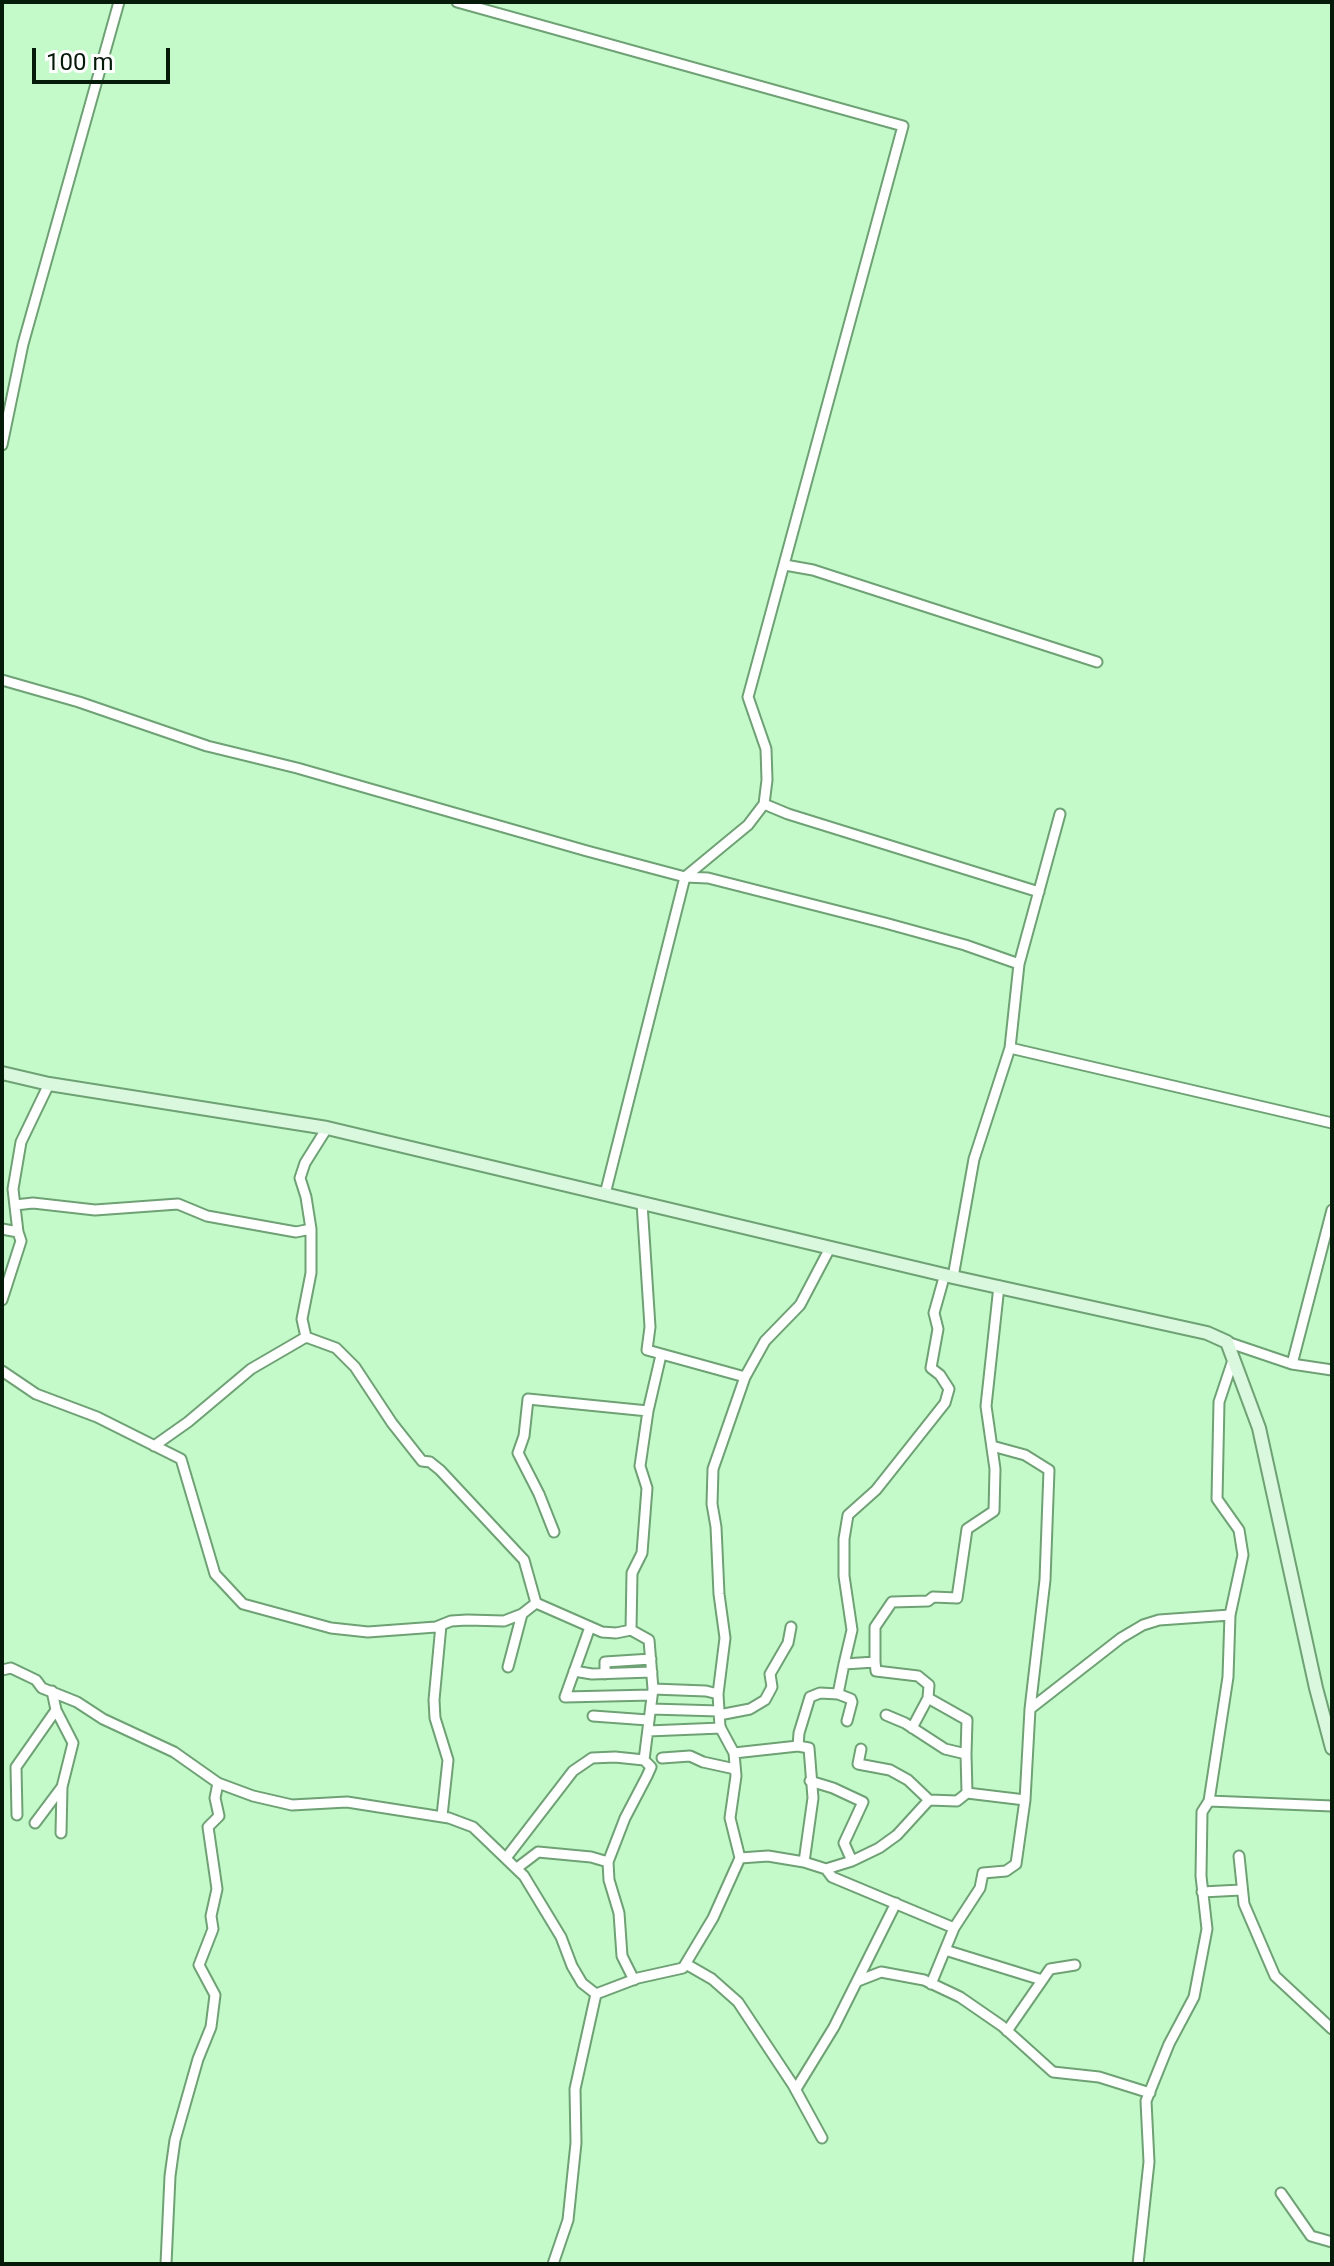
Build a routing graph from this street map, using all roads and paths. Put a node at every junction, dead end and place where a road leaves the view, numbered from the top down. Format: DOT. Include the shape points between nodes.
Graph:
graph roads {
  1 [pos="119,2"];
  2 [pos="457,2"];
  3 [pos="2,445"];
  4 [pos="785,565"];
  5 [pos="1097,662"];
  6 [pos="2,680"];
  7 [pos="764,804"];
  8 [pos="1060,814"];
  9 [pos="685,877"];
  10 [pos="1039,892"];
  11 [pos="1019,964"];
  12 [pos="1010,1048"];
  13 [pos="2,1073"];
  14 [pos="49,1084"];
  15 [pos="1332,1123"];
  16 [pos="327,1128"];
  17 [pos="605,1194"];
  18 [pos="642,1203"];
  19 [pos="15,1205"];
  20 [pos="1332,1210"];
  21 [pos="2,1229"];
  22 [pos="311,1229"];
  23 [pos="18,1232"];
  24 [pos="830,1248"];
  25 [pos="949,1276"];
  26 [pos="999,1286"];
  27 [pos="2,1300"];
  28 [pos="306,1337"];
  29 [pos="1227,1342"];
  30 [pos="661,1355"];
  31 [pos="1233,1360"];
  32 [pos="1292,1364"];
  33 [pos="1332,1370"];
  34 [pos="2,1371"];
  35 [pos="745,1377"];
  36 [pos="648,1411"];
  37 [pos="154,1446"];
  38 [pos="992,1446"];
  39 [pos="554,1532"];
  40 [pos="536,1603"];
  41 [pos="522,1614"];
  42 [pos="1230,1615"];
  43 [pos="441,1625"];
  44 [pos="590,1627"];
  45 [pos="791,1627"];
  46 [pos="631,1630"];
  47 [pos="651,1659"];
  48 [pos="875,1662"];
  49 [pos="844,1664"];
  50 [pos="508,1667"];
  51 [pos="2,1670"];
  52 [pos="574,1671"];
  53 [pos="652,1672"];
  54 [pos="605,1674"];
  55 [pos="52,1691"];
  56 [pos="653,1692"];
  57 [pos="718,1694"];
  58 [pos="838,1694"];
  59 [pos="928,1698"];
  60 [pos="651,1709"];
  61 [pos="1030,1709"];
  62 [pos="56,1710"];
  63 [pos="719,1713"];
  64 [pos="886,1715"];
  65 [pos="593,1716"];
  66 [pos="847,1721"];
  67 [pos="648,1725"];
  68 [pos="721,1728"];
  69 [pos="912,1728"];
  70 [pos="798,1746"];
  71 [pos="1332,1748"];
  72 [pos="861,1749"];
  73 [pos="734,1753"];
  74 [pos="966,1754"];
  75 [pos="662,1758"];
  76 [pos="644,1760"];
  77 [pos="735,1769"];
  78 [pos="810,1781"];
  79 [pos="218,1783"];
  80 [pos="62,1787"];
  81 [pos="967,1793"];
  82 [pos="929,1800"];
  83 [pos="1025,1800"];
  84 [pos="1209,1801"];
  85 [pos="1332,1806"];
  86 [pos="17,1815"];
  87 [pos="442,1816"];
  88 [pos="35,1823"];
  89 [pos="61,1833"];
  90 [pos="1239,1856"];
  91 [pos="506,1858"];
  92 [pos="740,1858"];
  93 [pos="852,1861"];
  94 [pos="608,1862"];
  95 [pos="804,1862"];
  96 [pos="517,1868"];
  97 [pos="826,1869"];
  98 [pos="1241,1890"];
  99 [pos="1202,1892"];
  100 [pos="896,1903"];
  101 [pos="954,1928"];
  102 [pos="945,1950"];
  103 [pos="686,1964"];
  104 [pos="1075,1965"];
  105 [pos="634,1980"];
  106 [pos="1042,1980"];
  107 [pos="858,1981"];
  108 [pos="931,1984"];
  109 [pos="596,1994"];
  110 [pos="1332,2029"];
  111 [pos="1007,2031"];
  112 [pos="796,2089"];
  113 [pos="1150,2093"];
  114 [pos="822,2138"];
  115 [pos="1281,2193"];
  116 [pos="1332,2242"];
  117 [pos="166,2264"];
  118 [pos="553,2264"];
  119 [pos="1138,2264"];
  1 -- 3 [label="street" via="23,344"];
  2 -- 4 [label="street" via="903,126"];
  4 -- 5 [label="street"];
  4 -- 7 [label="street" via="748,697 766,749"];
  6 -- 9 [label="street" via="207,746"];
  7 -- 9 [label="street" via="748,825"];
  7 -- 10 [label="street"];
  8 -- 10 [label="street"];
  9 -- 11 [label="street" via="708,878 885,923"];
  9 -- 17 [label="street"];
  10 -- 11 [label="street"];
  11 -- 12 [label="street"];
  12 -- 15 [label="street"];
  12 -- 25 [label="street" via="974,1159"];
  13 -- 14 [label="street"];
  14 -- 16 [label="street"];
  14 -- 19 [label="street" via="21,1142"];
  16 -- 17 [label="street"];
  16 -- 22 [label="street" via="300,1178"];
  17 -- 18 [label="street"];
  18 -- 24 [label="street"];
  18 -- 30 [label="street" via="647,1350"];
  19 -- 22 [label="street" via="95,1210 178,1204 207,1216 296,1232"];
  19 -- 23 [label="street"];
  20 -- 32 [label="street"];
  21 -- 23 [label="street"];
  22 -- 28 [label="street" via="311,1273 302,1319"];
  23 -- 27 [label="street" via="21,1241"];
  24 -- 25 [label="street"];
  24 -- 35 [label="street" via="800,1305 765,1341"];
  25 -- 26 [label="street"];
  25 -- 49 [label="street" via="934,1313 938,1329 931,1368 949,1389 945,1403 876,1490 848,1515 844,1576 852,1630"];
  26 -- 29 [label="street"];
  26 -- 38 [label="street" via="986,1406"];
  28 -- 37 [label="street" via="251,1369"];
  28 -- 40 [label="street" via="336,1348 355,1367 422,1461 440,1470 524,1560"];
  29 -- 31 [label="street"];
  29 -- 32 [label="street"];
  30 -- 35 [label="street"];
  30 -- 36 [label="street"];
  31 -- 42 [label="street" via="1219,1402 1216,1470 1217,1499 1239,1530 1243,1555"];
  31 -- 71 [label="street" via="1259,1428"];
  32 -- 33 [label="street"];
  34 -- 37 [label="street" via="36,1394"];
  35 -- 57 [label="street" via="713,1469 725,1638"];
  36 -- 39 [label="street" via="528,1399 518,1453"];
  36 -- 46 [label="street" via="640,1466 647,1488 644,1536 632,1573"];
  37 -- 43 [label="street" via="181,1459 215,1574 243,1604 368,1632"];
  38 -- 48 [label="street" via="994,1511 967,1529 957,1598 892,1602 875,1627"];
  38 -- 61 [label="street" via="1025,1455 1049,1470 1045,1580"];
  40 -- 41 [label="street"];
  40 -- 44 [label="street"];
  41 -- 43 [label="street" via="504,1621"];
  41 -- 50 [label="street"];
  42 -- 61 [label="street" via="1143,1625"];
  42 -- 84 [label="street" via="1228,1677"];
  43 -- 87 [label="street" via="434,1700 448,1760"];
  44 -- 46 [label="street" via="602,1632"];
  44 -- 52 [label="street"];
  45 -- 63 [label="street" via="770,1674 772,1687 765,1700 750,1709"];
  46 -- 47 [label="street" via="649,1640"];
  47 -- 53 [label="street"];
  47 -- 54 [label="street" via="605,1662"];
  48 -- 49 [label="street"];
  48 -- 59 [label="street" via="876,1671 918,1676 929,1685"];
  49 -- 58 [label="street"];
  51 -- 55 [label="street" via="11,1668"];
  52 -- 54 [label="street"];
  52 -- 56 [label="street" via="565,1697"];
  53 -- 54 [label="street"];
  53 -- 56 [label="street"];
  55 -- 62 [label="street"];
  55 -- 79 [label="street" via="174,1752"];
  56 -- 57 [label="street"];
  56 -- 60 [label="street"];
  57 -- 63 [label="street"];
  58 -- 66 [label="street" via="851,1699"];
  58 -- 70 [label="street" via="810,1697"];
  59 -- 69 [label="street"];
  59 -- 74 [label="street" via="967,1720"];
  60 -- 63 [label="street"];
  60 -- 67 [label="street"];
  61 -- 83 [label="street"];
  62 -- 80 [label="street" via="73,1743"];
  62 -- 86 [label="street" via="16,1767"];
  63 -- 68 [label="street"];
  64 -- 69 [label="street"];
  65 -- 67 [label="street"];
  67 -- 68 [label="street"];
  67 -- 76 [label="street"];
  68 -- 73 [label="street"];
  69 -- 74 [label="street" via="945,1749"];
  70 -- 73 [label="street"];
  70 -- 78 [label="street" via="809,1748"];
  72 -- 82 [label="street" via="858,1764 890,1770"];
  73 -- 77 [label="street"];
  74 -- 81 [label="street"];
  75 -- 77 [label="street" via="690,1756"];
  76 -- 91 [label="street" via="592,1758 573,1771"];
  76 -- 94 [label="street" via="651,1767"];
  77 -- 92 [label="street" via="730,1818"];
  78 -- 93 [label="street" via="863,1802 844,1843"];
  78 -- 95 [label="street" via="813,1798"];
  79 -- 87 [label="street" via="292,1805 347,1802"];
  79 -- 117 [label="street" via="219,1816 208,1827 217,1889 213,1929 199,1965 215,1995 211,2027 175,2140"];
  80 -- 88 [label="street"];
  80 -- 89 [label="street"];
  81 -- 82 [label="street" via="957,1801"];
  81 -- 83 [label="street"];
  82 -- 93 [label="street" via="897,1835"];
  83 -- 101 [label="street" via="1016,1864 1006,1871 983,1873 980,1888"];
  84 -- 85 [label="street"];
  84 -- 99 [label="street" via="1202,1812"];
  87 -- 91 [label="street" via="473,1827"];
  90 -- 98 [label="street"];
  91 -- 96 [label="street"];
  92 -- 95 [label="street"];
  92 -- 103 [label="street"];
  93 -- 97 [label="street"];
  94 -- 96 [label="street" via="538,1852"];
  94 -- 105 [label="street" via="622,1956"];
  95 -- 97 [label="street"];
  96 -- 109 [label="street" via="543,1905 582,1983"];
  97 -- 100 [label="street" via="832,1877"];
  98 -- 99 [label="street"];
  98 -- 110 [label="street" via="1275,1976"];
  99 -- 113 [label="street" via="1207,1929 1194,1997"];
  100 -- 101 [label="street"];
  100 -- 107 [label="street"];
  101 -- 102 [label="street"];
  102 -- 106 [label="street"];
  102 -- 108 [label="street"];
  103 -- 105 [label="street"];
  103 -- 112 [label="street" via="738,2002"];
  104 -- 106 [label="street" via="1050,1969"];
  105 -- 109 [label="street"];
  106 -- 111 [label="street"];
  107 -- 108 [label="street" via="881,1972"];
  107 -- 112 [label="street"];
  108 -- 111 [label="street" via="960,1997"];
  109 -- 118 [label="street" via="575,2089 568,2220"];
  111 -- 113 [label="street" via="1053,2072 1099,2077"];
  112 -- 114 [label="street"];
  113 -- 119 [label="street"];
  115 -- 116 [label="street" via="1311,2236"];
}
